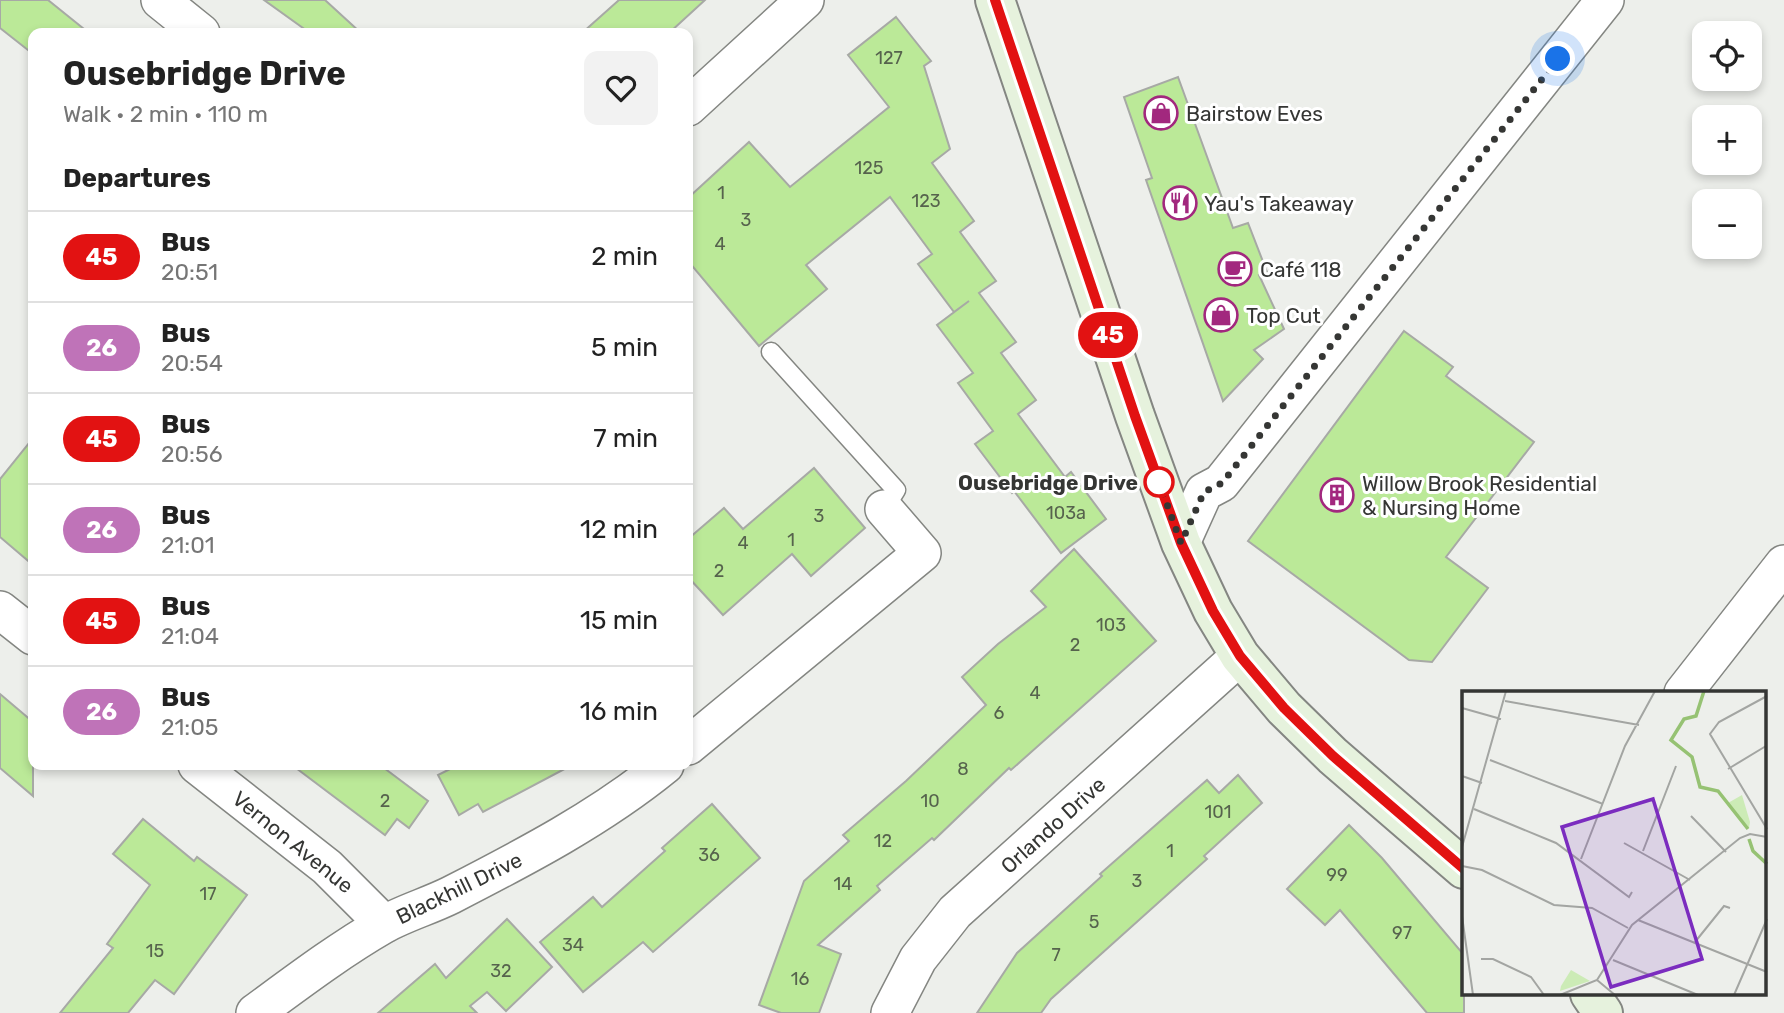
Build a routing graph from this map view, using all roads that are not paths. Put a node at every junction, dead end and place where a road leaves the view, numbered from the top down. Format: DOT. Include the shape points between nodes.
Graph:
graph roads {
  1 [pos="160,0"];
  2 [pos="805,0"];
  3 [pos="995,0"];
  4 [pos="1590,6"];
  5 [pos="195,28"];
  6 [pos="693,102"];
  7 [pos="771,352"];
  8 [pos="884,509"];
  9 [pos="1181,543"];
  10 [pos="1784,564"];
  11 [pos="0,610"];
  12 [pos="28,632"];
  13 [pos="1240,656"];
  14 [pos="1685,691"];
  15 [pos="693,742"];
  16 [pos="203,770"];
  17 [pos="659,770"];
  18 [pos="1462,867"];
  19 [pos="384,924"];
  20 [pos="1591,996"];
  21 [pos="255,1013"];
  22 [pos="890,1013"];
  23 [pos="1603,1013"];
  1 -- 5 [label="street"];
  2 -- 6 [label="street"];
  3 -- 9 [label="main road"];
  4 -- 9 [label="street" via="1222,483 1204,492"];
  7 -- 8 [label="lane" via="896,490"];
  8 -- 15 [label="street" via="922,553"];
  9 -- 13 [label="main road"];
  10 -- 14 [label="street"];
  11 -- 12 [label="street"];
  13 -- 18 [label="main road" via="1333,756"];
  13 -- 22 [label="street, Orlando Drive" via="955,912 918,958"];
  16 -- 19 [label="street, Vernon Avenue" via="327,867"];
  17 -- 19 [label="street, Blackhill Drive" via="570,832 449,896"];
  19 -- 21 [label="street, Blackhill Drive"];
  20 -- 23 [label="main road"];
}
